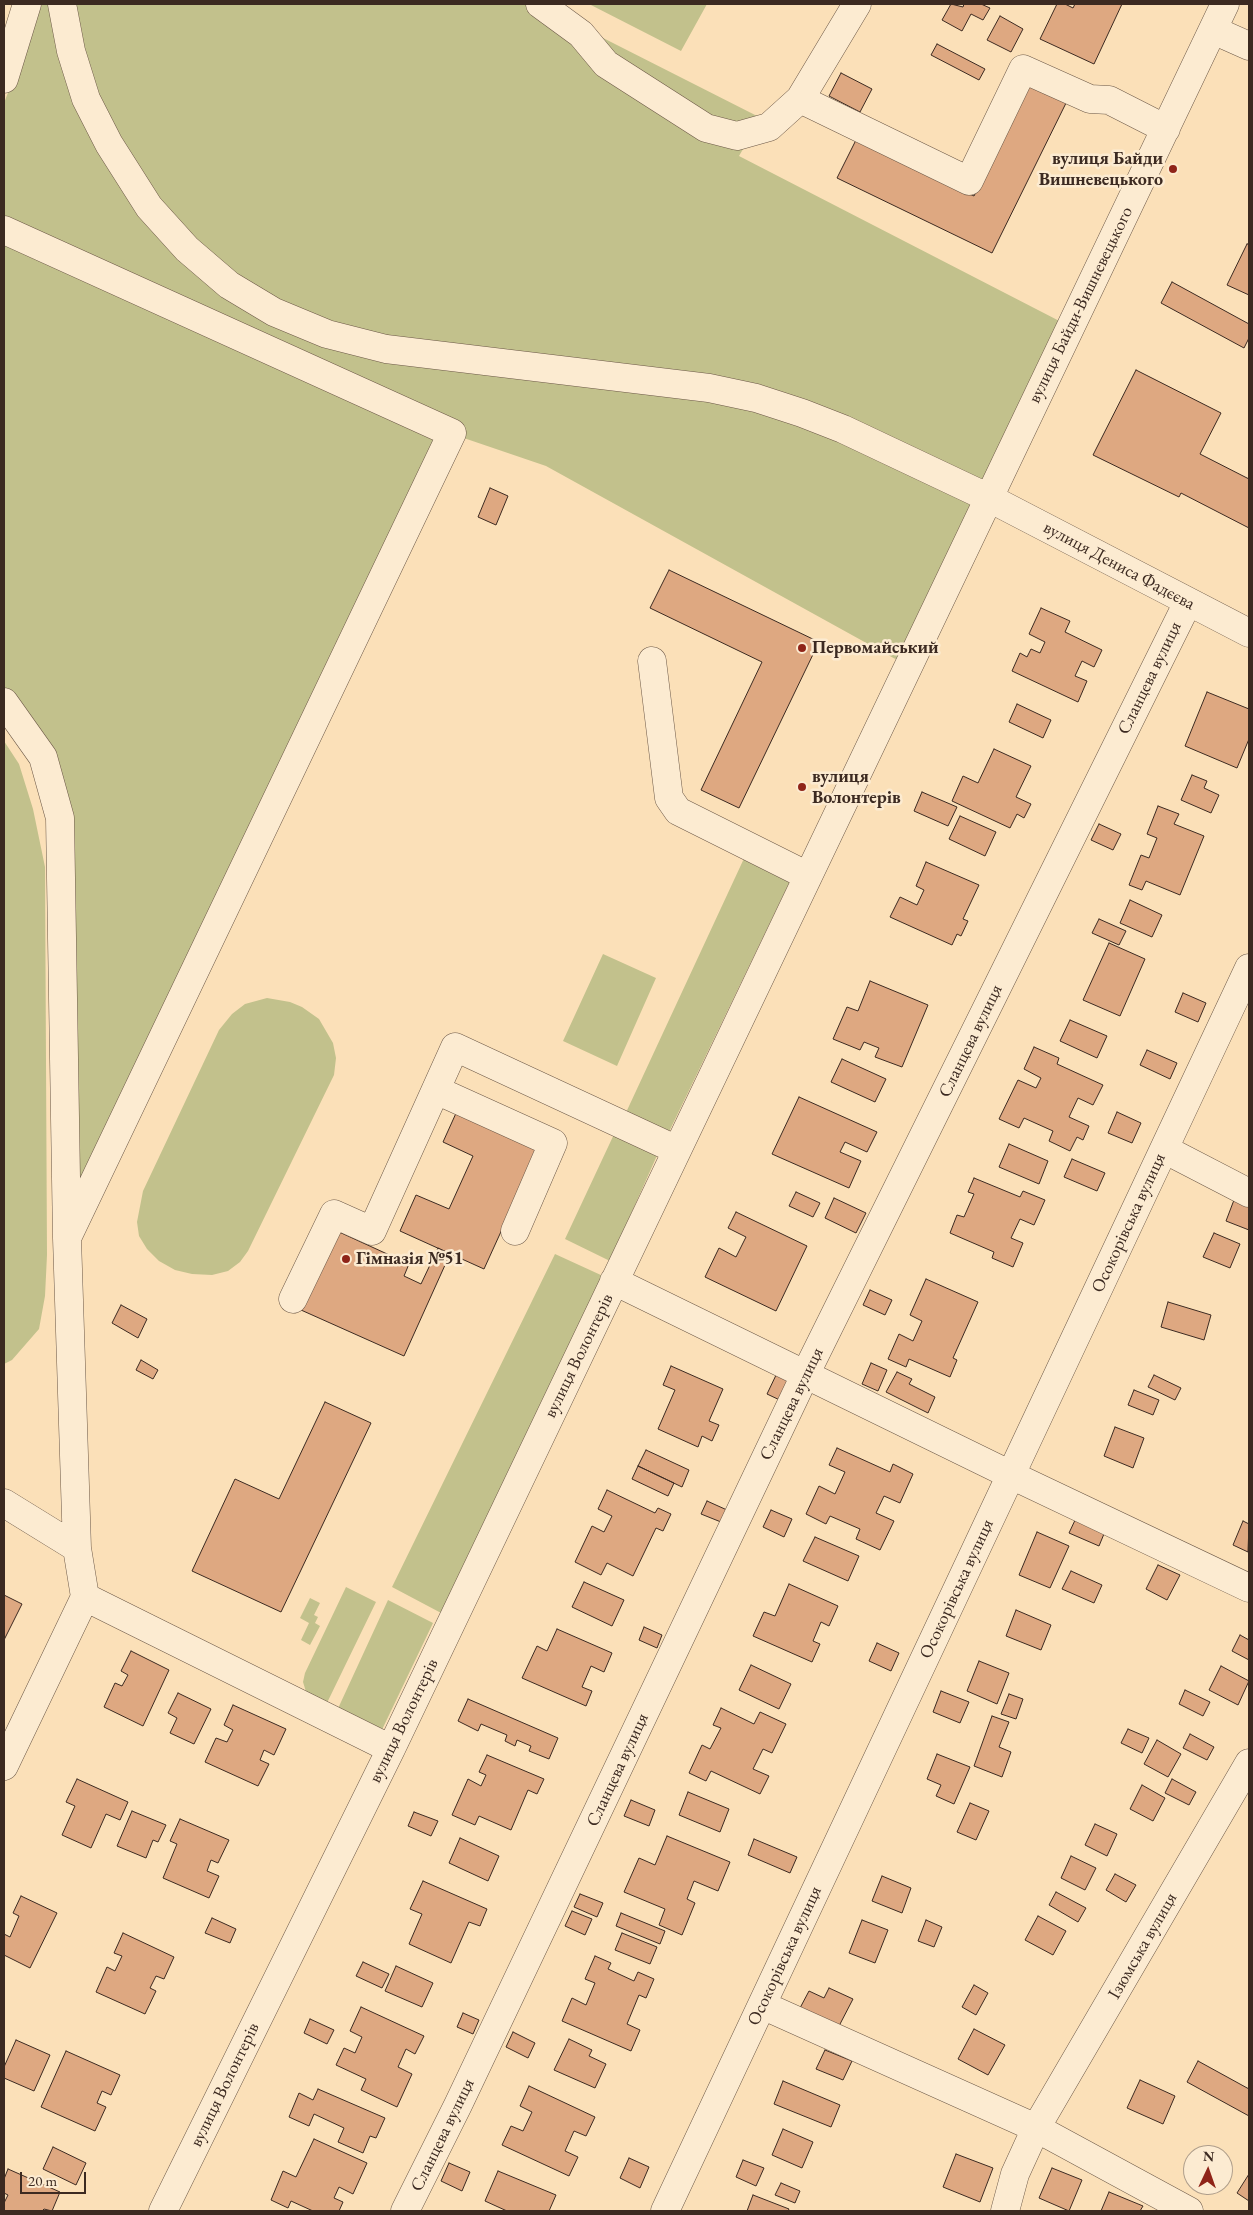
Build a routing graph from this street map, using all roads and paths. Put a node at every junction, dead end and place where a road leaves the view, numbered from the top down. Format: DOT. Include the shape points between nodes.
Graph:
graph roads {
  1 [pos="27,4"];
  2 [pos="62,4"];
  3 [pos="540,4"];
  4 [pos="857,4"];
  5 [pos="1225,4"];
  6 [pos="1213,30"];
  7 [pos="1249,46"];
  8 [pos="4,79"];
  9 [pos="800,99"];
  10 [pos="1166,129"];
  11 [pos="4,230"];
  12 [pos="989,498"];
  13 [pos="1188,602"];
  14 [pos="1249,633"];
  15 [pos="652,662"];
  16 [pos="4,702"];
  17 [pos="808,876"];
  18 [pos="1249,968"];
  19 [pos="436,1090"];
  20 [pos="1164,1149"];
  21 [pos="677,1150"];
  22 [pos="1249,1193"];
  23 [pos="515,1231"];
  24 [pos="67,1238"];
  25 [pos="614,1280"];
  26 [pos="293,1299"];
  27 [pos="806,1373"];
  28 [pos="1011,1475"];
  29 [pos="4,1503"];
  30 [pos="77,1548"];
  31 [pos="1249,1588"];
  32 [pos="85,1597"];
  33 [pos="391,1748"];
  34 [pos="1249,1763"];
  35 [pos="4,1766"];
  36 [pos="762,2005"];
  37 [pos="1036,2128"];
  38 [pos="163,2211"];
  39 [pos="405,2211"];
  40 [pos="665,2211"];
  41 [pos="1005,2211"];
  42 [pos="1189,2211"];
  1 -- 8 [label="street"];
  2 -- 12 [label="street, вулиця Дениса Фадєєва" via="71,51 86,99 148,207 187,249 229,285 274,312 327,334 386,349 709,388 756,398 843,429"];
  3 -- 9 [label="street" via="581,34 606,64 706,128 737,136 769,128"];
  4 -- 9 [label="street"];
  5 -- 6 [label="street, вулиця Байди-Вишневецького"];
  6 -- 7 [label="street"];
  6 -- 10 [label="street, вулиця Байди-Вишневецького"];
  9 -- 10 [label="street" via="969,181 1023,69 1090,99 1109,100"];
  10 -- 12 [label="street, вулиця Байди-Вишневецького"];
  11 -- 24 [label="street" via="452,433"];
  12 -- 13 [label="street, вулиця Дениса Фадєєва"];
  12 -- 17 [label="street, вулиця Волонтерів"];
  13 -- 14 [label="street, вулиця Дениса Фадєєва"];
  13 -- 27 [label="street, Сланцева вулиця"];
  15 -- 17 [label="street" via="669,798 678,811"];
  16 -- 24 [label="street" via="43,757 60,818"];
  17 -- 21 [label="street, вулиця Волонтерів"];
  18 -- 20 [label="street, Осокорівська вулиця"];
  19 -- 21 [label="street" via="455,1047"];
  19 -- 23 [label="street" via="553,1143"];
  19 -- 26 [label="street" via="372,1231 334,1214"];
  20 -- 22 [label="street"];
  20 -- 28 [label="street, Осокорівська вулиця"];
  21 -- 25 [label="street, вулиця Волонтерів"];
  24 -- 30 [label="street"];
  25 -- 27 [label="street"];
  25 -- 33 [label="street, вулиця Волонтерів"];
  27 -- 28 [label="street"];
  27 -- 39 [label="street, Сланцева вулиця"];
  28 -- 31 [label="street"];
  28 -- 36 [label="street, Осокорівська вулиця"];
  29 -- 30 [label="street"];
  30 -- 32 [label="street"];
  32 -- 33 [label="street"];
  32 -- 35 [label="street"];
  33 -- 38 [label="street, вулиця Волонтерів"];
  34 -- 37 [label="street, Ізюмська вулиця"];
  36 -- 37 [label="street"];
  36 -- 40 [label="street, Осокорівська вулиця"];
  37 -- 41 [label="street, Ізюмська вулиця" via="1015,2174"];
  37 -- 42 [label="street"];
}
